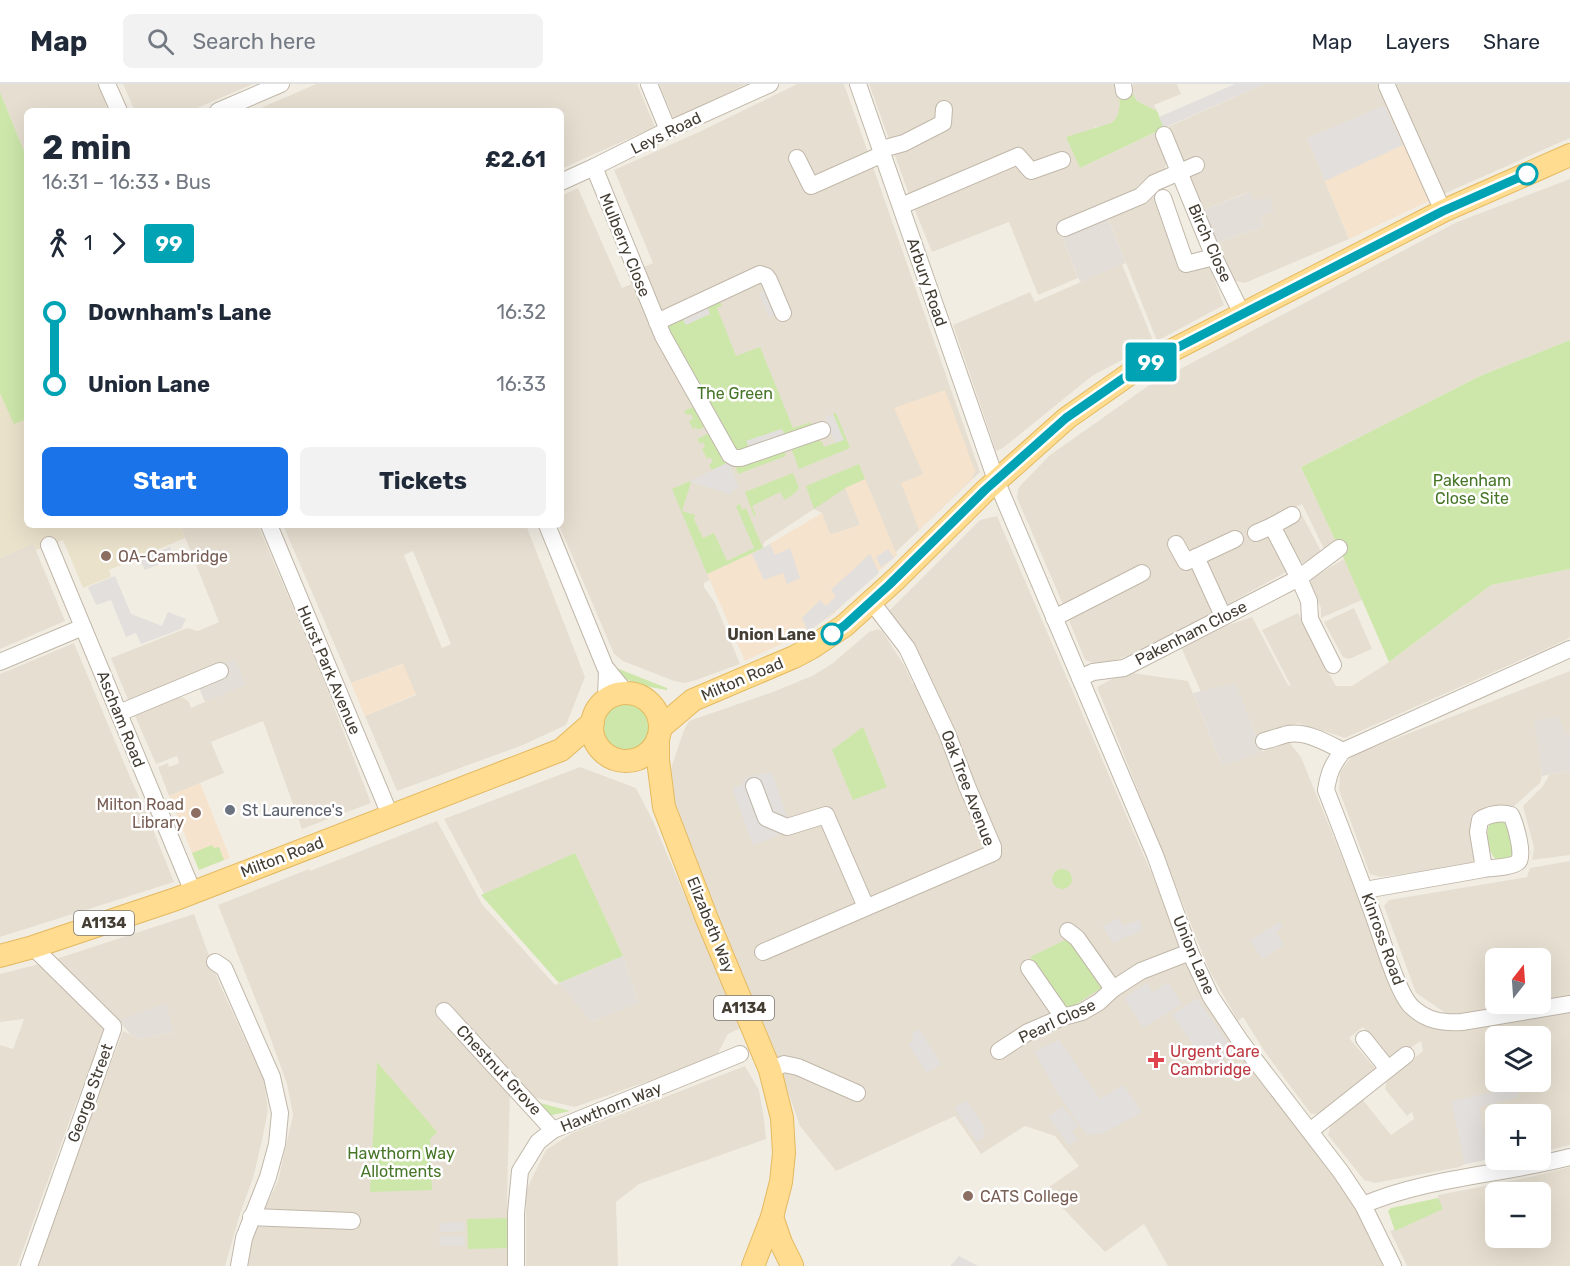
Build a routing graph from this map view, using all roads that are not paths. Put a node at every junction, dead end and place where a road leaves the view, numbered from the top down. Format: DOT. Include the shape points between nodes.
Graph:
graph roads {
  1 [pos="107,84"];
  2 [pos="281,84"];
  3 [pos="649,84"];
  4 [pos="770,84"];
  5 [pos="858,84"];
  6 [pos="1387,86"];
  7 [pos="118,108"];
  8 [pos="225,108"];
  9 [pos="944,109"];
  10 [pos="668,130"];
  11 [pos="1164,135"];
  12 [pos="882,152"];
  13 [pos="1570,154"];
  14 [pos="797,158"];
  15 [pos="1062,159"];
  16 [pos="1196,165"];
  17 [pos="594,167"];
  18 [pos="1179,171"];
  19 [pos="564,181"];
  20 [pos="1163,198"];
  21 [pos="901,206"];
  22 [pos="1443,211"];
  23 [pos="1065,228"];
  24 [pos="1215,257"];
  25 [pos="783,314"];
  26 [pos="1242,314"];
  27 [pos="657,322"];
  28 [pos="822,430"];
  29 [pos="996,480"];
  30 [pos="1292,515"];
  31 [pos="1272,526"];
  32 [pos="270,528"];
  33 [pos="548,528"];
  34 [pos="1256,533"];
  35 [pos="1235,539"];
  36 [pos="1176,544"];
  37 [pos="50,545"];
  38 [pos="1339,548"];
  39 [pos="1196,557"];
  40 [pos="1142,573"];
  41 [pos="1299,578"];
  42 [pos="871,601"];
  43 [pos="1223,616"];
  44 [pos="1054,618"];
  45 [pos="83,627"];
  46 [pos="1570,649"];
  47 [pos="0,662"];
  48 [pos="1333,665"];
  49 [pos="220,671"];
  50 [pos="1080,678"];
  51 [pos="626,698"];
  52 [pos="693,700"];
  53 [pos="118,713"];
  54 [pos="593,722"];
  55 [pos="659,733"];
  56 [pos="1264,741"];
  57 [pos="561,750"];
  58 [pos="602,751"];
  59 [pos="1343,751"];
  60 [pos="625,761"];
  61 [pos="754,786"];
  62 [pos="664,807"];
  63 [pos="390,815"];
  64 [pos="1484,869"];
  65 [pos="1365,890"];
  66 [pos="192,892"];
  67 [pos="866,907"];
  68 [pos="1068,931"];
  69 [pos="33,947"];
  70 [pos="763,952"];
  71 [pos="1190,952"];
  72 [pos="0,956"];
  73 [pos="215,962"];
  74 [pos="1029,968"];
  75 [pos="1113,989"];
  76 [pos="1570,1004"];
  77 [pos="444,1011"];
  78 [pos="1063,1017"];
  79 [pos="1364,1039"];
  80 [pos="999,1051"];
  81 [pos="740,1054"];
  82 [pos="1406,1055"];
  83 [pos="770,1070"];
  84 [pos="1388,1070"];
  85 [pos="857,1093"];
  86 [pos="554,1130"];
  87 [pos="1310,1131"];
  88 [pos="1570,1157"];
  89 [pos="1363,1205"];
  90 [pos="251,1217"];
  91 [pos="772,1217"];
  92 [pos="352,1221"];
  93 [pos="29,1266"];
  94 [pos="239,1266"];
  95 [pos="516,1266"];
  96 [pos="753,1266"];
  97 [pos="788,1266"];
  98 [pos="1393,1266"];
  1 -- 7 [label="street"];
  2 -- 8 [label="street"];
  3 -- 10 [label="street"];
  4 -- 10 [label="street, Leys Road"];
  5 -- 12 [label="street, Arbury Road"];
  6 -- 22 [label="street"];
  9 -- 12 [label="street" via="943,123"];
  10 -- 17 [label="street, Leys Road"];
  11 -- 18 [label="street, Birch Close"];
  12 -- 14 [label="street" via="811,186"];
  12 -- 21 [label="street, Arbury Road"];
  13 -- 22 [label="main road, Milton Road"];
  15 -- 21 [label="street" via="1031,171 1018,156"];
  16 -- 18 [label="street"];
  17 -- 19 [label="street, Leys Road"];
  17 -- 27 [label="street, Mulberry Close"];
  18 -- 23 [label="street" via="1154,183 1141,196"];
  18 -- 24 [label="street, Birch Close"];
  20 -- 24 [label="street" via="1186,264"];
  21 -- 29 [label="street, Arbury Road"];
  22 -- 26 [label="main road, Milton Road"];
  24 -- 26 [label="street, Birch Close"];
  25 -- 27 [label="street" via="769,280 760,274"];
  26 -- 29 [label="main road, Milton Road" via="1161,356 1105,391 1066,418"];
  27 -- 28 [label="street, Mulberry Close" via="732,457 741,458"];
  29 -- 42 [label="main road, Milton Road"];
  29 -- 44 [label="street, Union Lane"];
  30 -- 31 [label="street"];
  31 -- 34 [label="street"];
  31 -- 41 [label="street"];
  32 -- 63 [label="street, Hurst Park Avenue"];
  33 -- 51 [label="street" via="607,670"];
  35 -- 39 [label="street"];
  36 -- 39 [label="street" via="1186,562"];
  37 -- 45 [label="street, Ascham Road"];
  38 -- 41 [label="street, Pakenham Close"];
  39 -- 43 [label="street"];
  40 -- 44 [label="street"];
  41 -- 43 [label="street, Pakenham Close"];
  41 -- 48 [label="street" via="1310,619"];
  42 -- 52 [label="main road, Milton Road" via="812,648"];
  42 -- 67 [label="street, Oak Tree Avenue" via="907,648 947,733 993,853"];
  43 -- 50 [label="street, Pakenham Close" via="1124,668"];
  44 -- 50 [label="street, Union Lane"];
  45 -- 47 [label="street"];
  45 -- 53 [label="street, Ascham Road"];
  46 -- 59 [label="street"];
  49 -- 53 [label="street"];
  50 -- 71 [label="street, Union Lane" via="1155,855"];
  51 -- 52 [label="main road, Milton Road"];
  51 -- 54 [label="main road, A1134" via="597,710"];
  51 -- 55 [label="main road, A1134" via="653,707"];
  52 -- 55 [label="main road, Milton Road"];
  53 -- 66 [label="street, Ascham Road"];
  54 -- 57 [label="main road, Milton Road / A1134"];
  54 -- 58 [label="main road" via="592,731"];
  55 -- 60 [label="main road" via="653,748 642,757"];
  55 -- 62 [label="main road, Elizabeth Way / A1134"];
  56 -- 59 [label="street" via="1300,734"];
  57 -- 58 [label="main road, Milton Road / A1134"];
  57 -- 63 [label="main road, Milton Road / A1134"];
  58 -- 60 [label="main road, A1134"];
  59 -- 65 [label="street, Kinross Road" via="1329,772 1326,790"];
  60 -- 62 [label="main road, Elizabeth Way / A1134" via="645,779"];
  61 -- 67 [label="street" via="766,818 787,827 826,815"];
  62 -- 83 [label="main road, Elizabeth Way / A1134"];
  63 -- 66 [label="main road, Milton Road / A1134"];
  64 -- 65 [label="street"];
  65 -- 76 [label="street, Kinross Road" via="1398,984 1409,1005 1423,1016 1444,1023 1462,1022"];
  66 -- 69 [label="main road, Milton Road / A1134"];
  67 -- 70 [label="street, Oak Tree Avenue"];
  68 -- 75 [label="street, Pearl Close"];
  69 -- 72 [label="main road, Milton Road / A1134"];
  69 -- 93 [label="street, George Street" via="113,1029"];
  71 -- 75 [label="street, Pearl Close" via="1141,971"];
  71 -- 87 [label="street, Union Lane" via="1211,997 1241,1042"];
  73 -- 90 [label="street" via="224,968 272,1077 280,1113 268,1177"];
  74 -- 78 [label="street"];
  75 -- 78 [label="street, Pearl Close" via="1082,1012"];
  77 -- 86 [label="street, Chestnut Grove"];
  78 -- 80 [label="street, Pearl Close" via="1028,1032"];
  79 -- 84 [label="street"];
  81 -- 86 [label="street, Hawthorn Way"];
  82 -- 84 [label="street"];
  83 -- 85 [label="street" via="784,1064 798,1067"];
  83 -- 91 [label="main road, Elizabeth Way / A1134" via="782,1118 784,1153"];
  84 -- 87 [label="street"];
  86 -- 95 [label="street, Hawthorn Way" via="538,1142 520,1171"];
  87 -- 89 [label="street, Union Lane"];
  88 -- 89 [label="street" via="1418,1186"];
  89 -- 98 [label="street, Union Lane"];
  90 -- 92 [label="street"];
  90 -- 94 [label="street"];
  91 -- 96 [label="main road, Elizabeth Way / A1134"];
  91 -- 97 [label="main road"];
}
